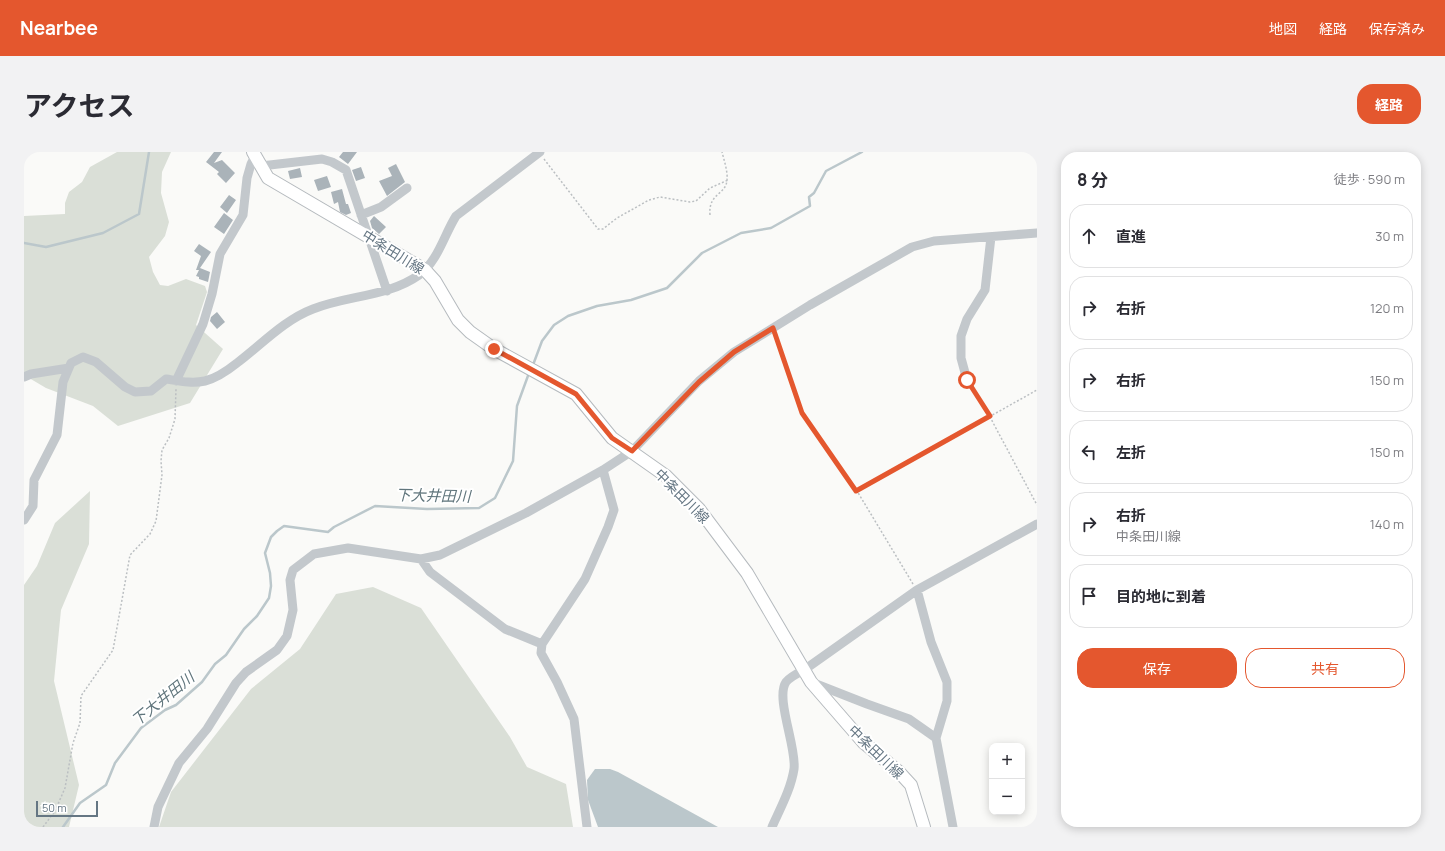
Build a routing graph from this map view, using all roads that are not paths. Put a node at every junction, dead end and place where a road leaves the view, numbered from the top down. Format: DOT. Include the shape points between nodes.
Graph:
graph roads {
  1 [pos="539,152"];
  2 [pos="256,158"];
  3 [pos="407,188"];
  4 [pos="361,215"];
  5 [pos="1037,233"];
  6 [pos="367,235"];
  7 [pos="991,237"];
  8 [pos="425,270"];
  9 [pos="387,291"];
  10 [pos="69,368"];
  11 [pos="24,377"];
  12 [pos="967,380"];
  13 [pos="176,381"];
  14 [pos="632,451"];
  15 [pos="603,470"];
  16 [pos="24,520"];
  17 [pos="1037,524"];
  18 [pos="421,559"];
  19 [pos="917,590"];
  20 [pos="542,644"];
  21 [pos="804,670"];
  22 [pos="810,682"];
  23 [pos="936,738"];
  24 [pos="154,827"];
  25 [pos="587,827"];
  26 [pos="772,827"];
  27 [pos="924,827"];
  28 [pos="953,827"];
  1 -- 8 [label="street" via="456,216 439,251"];
  2 -- 4 [label="street" via="322,159 332,162 346,170"];
  2 -- 6 [label="main road, 中条田川線" via="268,178"];
  2 -- 13 [label="street" via="250,164 243,215 220,254 203,324"];
  3 -- 4 [label="street" via="381,207"];
  4 -- 6 [label="street"];
  5 -- 7 [label="street"];
  6 -- 8 [label="main road, 中条田川線"];
  6 -- 9 [label="street"];
  7 -- 12 [label="street" via="985,290 960,336 961,358"];
  7 -- 14 [label="street" via="934,241 912,246 773,328 734,352 699,382"];
  8 -- 9 [label="street"];
  8 -- 14 [label="main road, 中条田川線" via="435,281 458,320 470,332 494,349 576,394 612,438"];
  9 -- 13 [label="street" via="347,298 312,309 283,325 222,375 195,383"];
  10 -- 11 [label="street"];
  10 -- 13 [label="street" via="71,363 83,356 96,362 125,387 135,392 151,391 166,379"];
  10 -- 16 [label="street" via="62,388 57,436 34,480 33,506"];
  14 -- 15 [label="street"];
  14 -- 21 [label="main road, 中条田川線" via="666,476 699,509 747,573"];
  15 -- 18 [label="street" via="526,513 440,555"];
  15 -- 20 [label="street" via="614,510 608,528 584,579"];
  17 -- 19 [label="street"];
  18 -- 20 [label="street" via="430,572 506,629"];
  18 -- 24 [label="street" via="348,548 314,554 293,570 290,580 293,610 287,636 277,650 246,672 236,683 207,729 179,763 158,807"];
  19 -- 21 [label="street"];
  19 -- 23 [label="street" via="931,642 947,682 946,701"];
  20 -- 25 [label="street" via="541,653 574,719"];
  21 -- 22 [label="main road, 中条田川線"];
  21 -- 26 [label="street" via="787,680 784,686 782,696 794,769"];
  22 -- 23 [label="street" via="909,719"];
  22 -- 27 [label="main road, 中条田川線" via="862,742 911,785"];
  23 -- 28 [label="street"];
}
